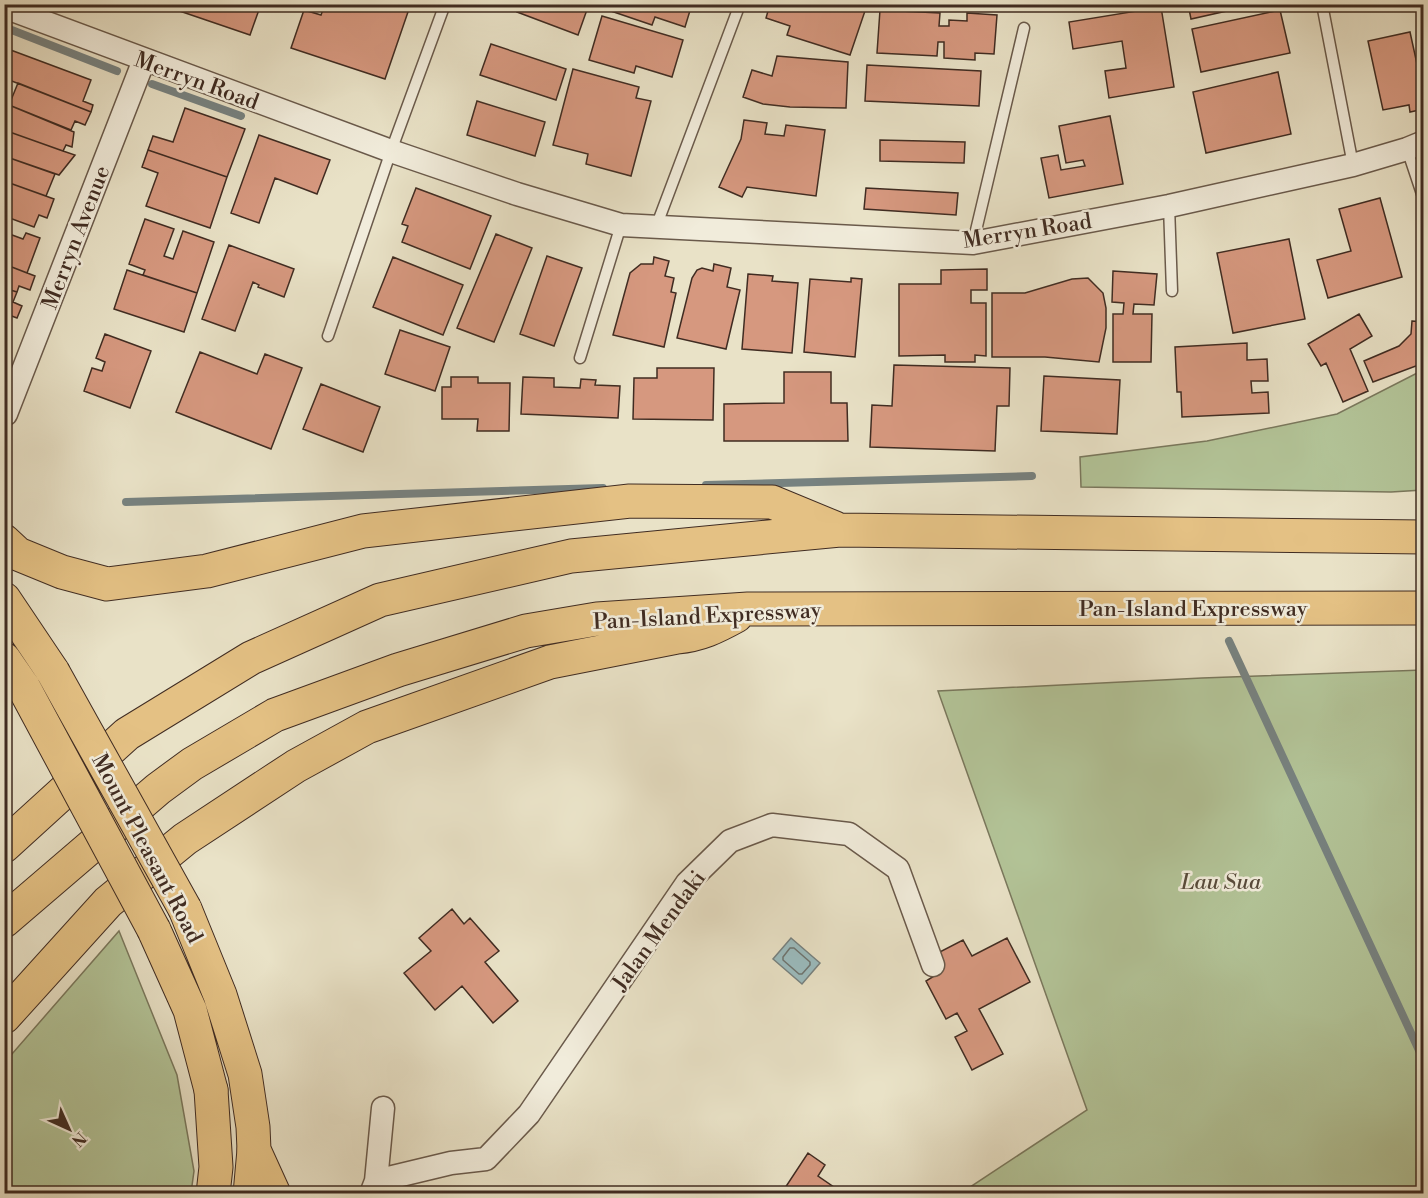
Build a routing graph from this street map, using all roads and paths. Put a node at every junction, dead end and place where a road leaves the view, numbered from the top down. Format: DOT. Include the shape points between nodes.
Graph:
graph roads {
  1 [pos="445,4"];
  2 [pos="740,4"];
  3 [pos="1322,4"];
  4 [pos="4,8"];
  5 [pos="1024,28"];
  6 [pos="144,60"];
  7 [pos="1415,145"];
  8 [pos="391,151"];
  9 [pos="1353,165"];
  10 [pos="1424,200"];
  11 [pos="1169,206"];
  12 [pos="621,225"];
  13 [pos="656,227"];
  14 [pos="973,243"];
  15 [pos="1172,291"];
  16 [pos="328,336"];
  17 [pos="580,358"];
  18 [pos="6,414"];
  19 [pos="840,530"];
  20 [pos="1424,537"];
  21 [pos="4,541"];
  22 [pos="4,599"];
  23 [pos="1424,608"];
  24 [pos="748,609"];
  25 [pos="4,659"];
  26 [pos="4,846"];
  27 [pos="4,921"];
  28 [pos="933,965"];
  29 [pos="4,1017"];
  30 [pos="383,1108"];
  31 [pos="254,1150"];
  32 [pos="373,1187"];
  33 [pos="213,1194"];
  34 [pos="250,1194"];
  35 [pos="274,1194"];
  1 -- 8 [label="lane"];
  2 -- 13 [label="lane"];
  3 -- 9 [label="lane"];
  4 -- 6 [label="street, Merryn Road"];
  5 -- 14 [label="lane"];
  6 -- 8 [label="street, Merryn Road"];
  6 -- 18 [label="street, Merryn Avenue"];
  7 -- 9 [label="street, Merryn Road"];
  7 -- 10 [label="lane"];
  8 -- 12 [label="street, Merryn Road"];
  8 -- 16 [label="lane"];
  9 -- 11 [label="street, Merryn Road"];
  11 -- 14 [label="street, Merryn Road"];
  11 -- 15 [label="lane"];
  12 -- 13 [label="street, Merryn Road"];
  12 -- 17 [label="lane"];
  13 -- 14 [label="street, Merryn Road"];
  19 -- 20 [label="main road"];
  19 -- 21 [label="main road" via="772,502 630,501 363,531 207,571 107,584 62,572 18,554"];
  19 -- 26 [label="main road" via="571,556 380,600 251,658 127,734"];
  22 -- 31 [label="main road, Mount Pleasant Road, bridge" via="53,672 185,909 220,995 245,1074"];
  23 -- 24 [label="main road, Pan-Island Expressway"];
  24 -- 27 [label="main road, Pan-Island Expressway" via="597,619 526,631 398,670 275,715 158,789"];
  24 -- 29 [label="main road" via="694,635 550,662 367,727 296,766 185,838 108,902"];
  25 -- 33 [label="main road, Mount Pleasant Road, bridge" via="24,688 154,930 190,1010 211,1090 216,1167"];
  28 -- 32 [label="street, Jalan Mendaki" via="898,869 849,834 772,825 730,842 687,884 529,1114 486,1159 451,1163"];
  30 -- 32 [label="street, Jalan Mendaki"];
  31 -- 34 [label="main road"];
  31 -- 35 [label="main road"];
}
